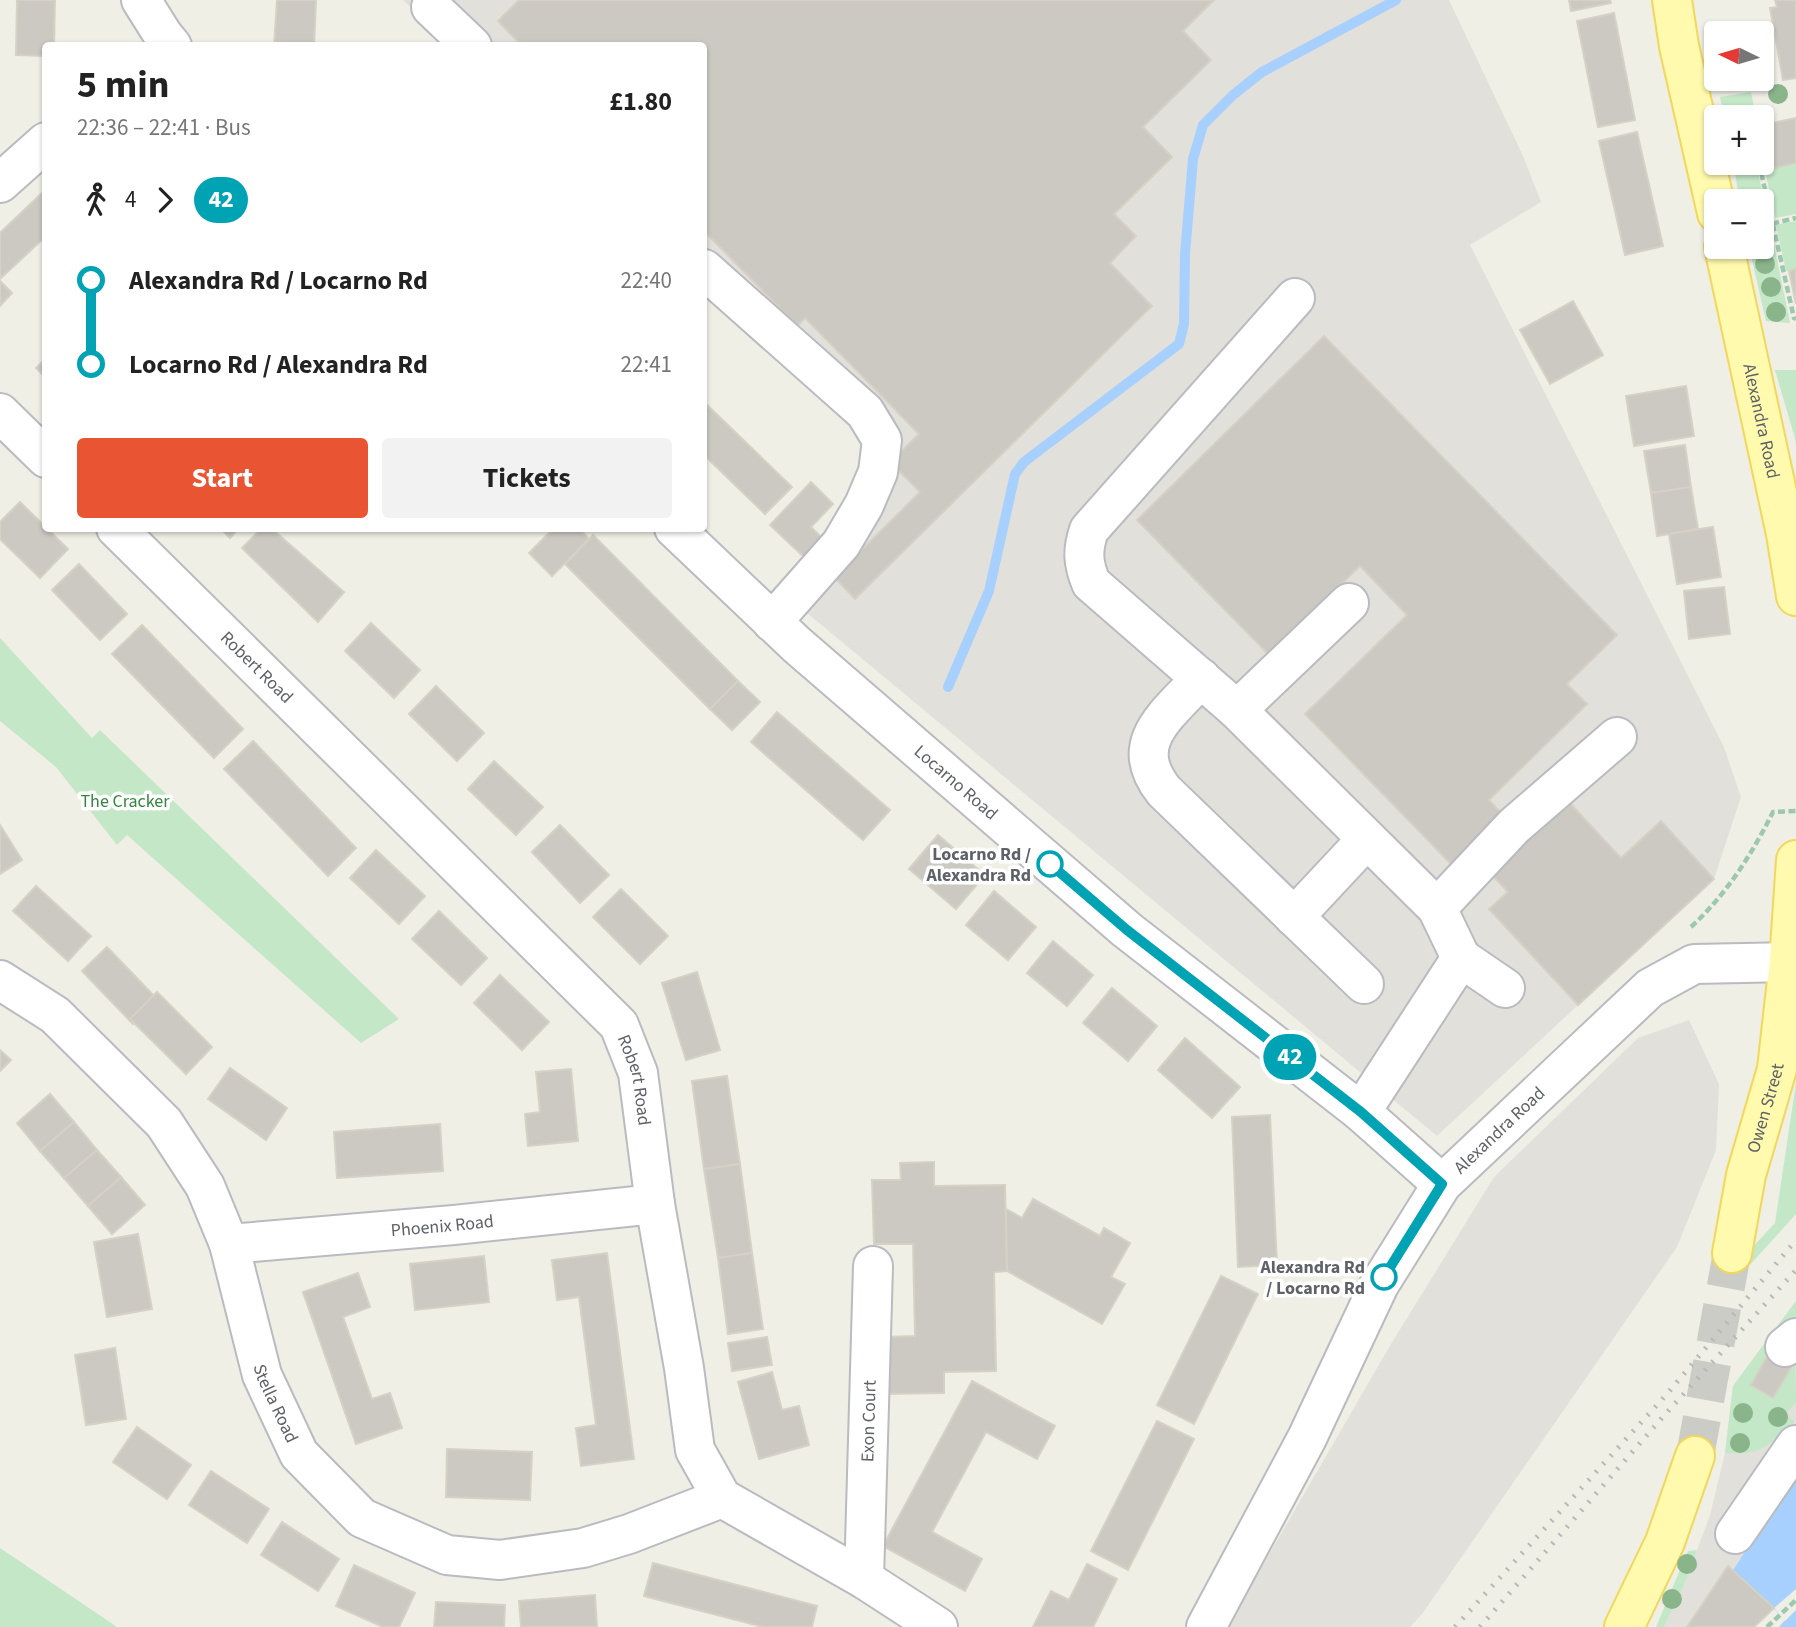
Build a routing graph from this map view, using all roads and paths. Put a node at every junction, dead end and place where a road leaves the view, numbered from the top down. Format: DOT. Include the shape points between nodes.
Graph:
graph roads {
  1 [pos="141,0"];
  2 [pos="1672,0"];
  3 [pos="431,7"];
  4 [pos="162,42"];
  5 [pos="468,42"];
  6 [pos="42,146"];
  7 [pos="0,183"];
  8 [pos="1712,189"];
  9 [pos="1796,218"];
  10 [pos="1774,224"];
  11 [pos="1774,228"];
  12 [pos="1727,259"];
  13 [pos="707,272"];
  14 [pos="1295,298"];
  15 [pos="1796,319"];
  16 [pos="0,413"];
  17 [pos="42,454"];
  18 [pos="120,532"];
  19 [pos="678,532"];
  20 [pos="1791,534"];
  21 [pos="1796,596"];
  22 [pos="1349,603"];
  23 [pos="772,622"];
  24 [pos="1201,678"];
  25 [pos="1237,710"];
  26 [pos="1617,737"];
  27 [pos="1796,811"];
  28 [pos="1367,839"];
  29 [pos="1796,860"];
  30 [pos="1437,908"];
  31 [pos="1294,917"];
  32 [pos="1689,929"];
  33 [pos="1461,958"];
  34 [pos="1789,962"];
  35 [pos="0,981"];
  36 [pos="1364,984"];
  37 [pos="1505,988"];
  38 [pos="1361,1112"];
  39 [pos="1442,1184"];
  40 [pos="655,1204"];
  41 [pos="229,1244"];
  42 [pos="1732,1253"];
  43 [pos="873,1266"];
  44 [pos="1796,1444"];
  45 [pos="1695,1456"];
  46 [pos="722,1497"];
  47 [pos="1735,1534"];
  48 [pos="863,1579"];
  49 [pos="1796,1600"];
  50 [pos="929,1624"];
  51 [pos="1206,1627"];
  52 [pos="1623,1627"];
  53 [pos="1767,1627"];
  1 -- 4 [label="street"];
  2 -- 8 [label="main road"];
  3 -- 5 [label="street"];
  6 -- 7 [label="street"];
  9 -- 10 [label="path"];
  11 -- 15 [label="path"];
  12 -- 20 [label="main road, Alexandra Road"];
  13 -- 23 [label="street" via="865,412 882,440 878,472 841,544"];
  14 -- 24 [label="street" via="1089,530 1083,550 1091,583"];
  16 -- 17 [label="street"];
  18 -- 40 [label="street, Robert Road" via="619,1025 638,1073"];
  19 -- 23 [label="street, Locarno Road"];
  20 -- 21 [label="main road, Alexandra Road"];
  22 -- 25 [label="street"];
  23 -- 38 [label="street, Locarno Road" via="1127,930"];
  24 -- 25 [label="street"];
  24 -- 31 [label="street" via="1151,735 1152,776"];
  25 -- 28 [label="street"];
  26 -- 30 [label="street" via="1514,826"];
  27 -- 32 [label="path" via="1773,812 1754,848 1709,911"];
  28 -- 30 [label="street"];
  28 -- 31 [label="street"];
  29 -- 34 [label="main road"];
  30 -- 33 [label="street"];
  31 -- 36 [label="street"];
  33 -- 37 [label="street"];
  33 -- 38 [label="street"];
  34 -- 39 [label="street, Alexandra Road" via="1694,964 1650,988"];
  34 -- 42 [label="main road, Owen Street" via="1776,1069 1746,1175"];
  35 -- 41 [label="street, Stella Road" via="55,1015 164,1123 205,1186"];
  38 -- 39 [label="street, Locarno Road"];
  39 -- 51 [label="street, Alexandra Road" via="1379,1285 1307,1438"];
  40 -- 41 [label="street, Phoenix Road"];
  40 -- 46 [label="street, Robert Road" via="695,1450"];
  41 -- 46 [label="street, Stella Road" via="261,1375 299,1454 362,1518 447,1555 500,1560 583,1548"];
  43 -- 48 [label="street, Exon Court"];
  44 -- 47 [label="street"];
  45 -- 52 [label="main road" via="1665,1542"];
  46 -- 48 [label="street, Robert Road"];
  48 -- 50 [label="street, Robert Road"];
  49 -- 53 [label="path"];
}
